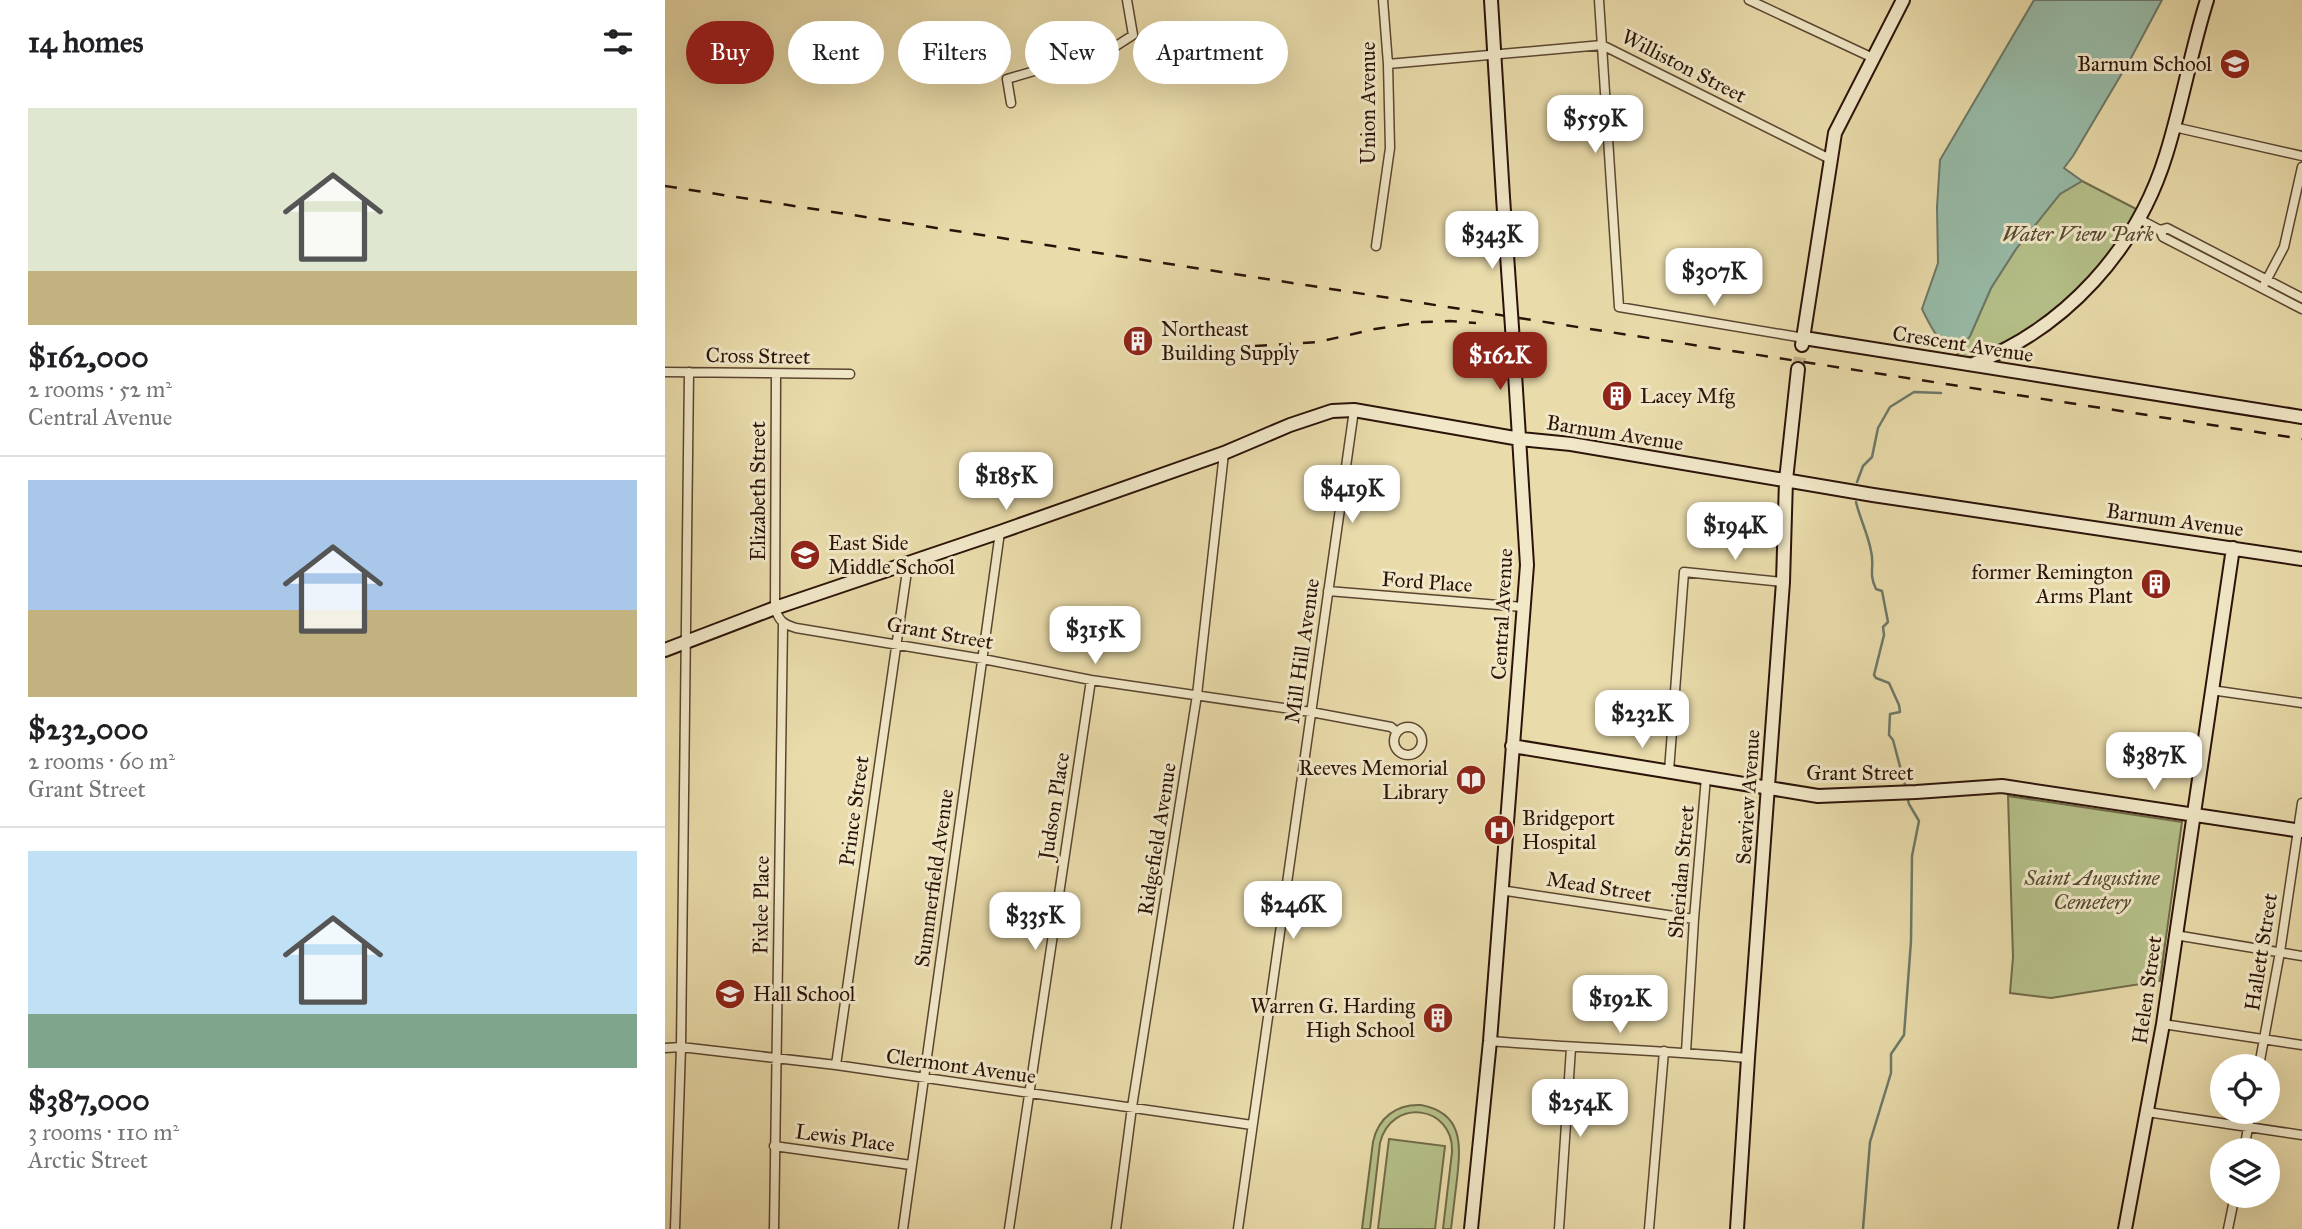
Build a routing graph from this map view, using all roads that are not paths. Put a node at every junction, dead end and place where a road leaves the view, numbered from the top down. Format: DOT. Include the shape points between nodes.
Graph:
graph roads {
  1 [pos="1127,0"];
  2 [pos="1383,0"];
  3 [pos="1491,0"];
  4 [pos="1599,0"];
  5 [pos="1749,0"];
  6 [pos="1903,0"];
  7 [pos="2207,0"];
  8 [pos="1602,45"];
  9 [pos="1495,54"];
  10 [pos="1873,58"];
  11 [pos="1388,64"];
  12 [pos="1011,103"];
  13 [pos="2174,127"];
  14 [pos="2302,156"];
  15 [pos="1830,159"];
  16 [pos="2302,167"];
  17 [pos="2139,219"];
  18 [pos="1376,246"];
  19 [pos="2264,285"];
  20 [pos="2302,298"];
  21 [pos="2302,309"];
  22 [pos="1803,342"];
  23 [pos="1971,365"];
  24 [pos="1798,369"];
  25 [pos="665,372"];
  26 [pos="689,372"];
  27 [pos="776,374"];
  28 [pos="850,374"];
  29 [pos="1354,410"];
  30 [pos="2302,417"];
  31 [pos="1520,439"];
  32 [pos="1224,453"];
  33 [pos="1786,480"];
  34 [pos="1000,532"];
  35 [pos="2233,548"];
  36 [pos="2302,559"];
  37 [pos="908,564"];
  38 [pos="1783,582"];
  39 [pos="1328,592"];
  40 [pos="1523,607"];
  41 [pos="775,608"];
  42 [pos="783,624"];
  43 [pos="684,643"];
  44 [pos="896,645"];
  45 [pos="665,650"];
  46 [pos="983,659"];
  47 [pos="1091,680"];
  48 [pos="2211,690"];
  49 [pos="1198,695"];
  50 [pos="2302,702"];
  51 [pos="1311,712"];
  52 [pos="1397,732"];
  53 [pos="1512,746"];
  54 [pos="1669,771"];
  55 [pos="1706,777"];
  56 [pos="1768,787"];
  57 [pos="2302,803"];
  58 [pos="2193,815"];
  59 [pos="2300,831"];
  60 [pos="1500,890"];
  61 [pos="1693,919"];
  62 [pos="2175,935"];
  63 [pos="2280,952"];
  64 [pos="2302,956"];
  65 [pos="2163,1024"];
  66 [pos="2264,1039"];
  67 [pos="1490,1041"];
  68 [pos="2302,1045"];
  69 [pos="681,1047"];
  70 [pos="665,1048"];
  71 [pos="1571,1048"];
  72 [pos="1664,1051"];
  73 [pos="1686,1052"];
  74 [pos="2261,1054"];
  75 [pos="775,1057"];
  76 [pos="1748,1059"];
  77 [pos="836,1065"];
  78 [pos="923,1078"];
  79 [pos="1028,1094"];
  80 [pos="1132,1107"];
  81 [pos="2147,1112"];
  82 [pos="2249,1124"];
  83 [pos="1252,1125"];
  84 [pos="2248,1128"];
  85 [pos="2302,1135"];
  86 [pos="2246,1138"];
  87 [pos="775,1146"];
  88 [pos="911,1165"];
  89 [pos="2232,1208"];
  90 [pos="675,1229"];
  91 [pos="774,1229"];
  92 [pos="903,1229"];
  93 [pos="1009,1229"];
  94 [pos="1116,1229"];
  95 [pos="1238,1229"];
  96 [pos="1471,1229"];
  97 [pos="1559,1229"];
  98 [pos="1649,1229"];
  99 [pos="1737,1229"];
  100 [pos="2125,1229"];
  101 [pos="2228,1229"];
  1 -- 12 [label="street" via="1133,35 1113,48 1007,79"];
  2 -- 11 [label="street, Union Avenue"];
  3 -- 9 [label="main road, Central Avenue"];
  4 -- 8 [label="street"];
  5 -- 10 [label="street"];
  6 -- 10 [label="main road"];
  7 -- 13 [label="main road"];
  8 -- 9 [label="street, Williston Street"];
  8 -- 15 [label="street, Williston Street"];
  8 -- 22 [label="street, Crescent Avenue" via="1619,307"];
  9 -- 11 [label="street, Williston Street"];
  9 -- 31 [label="main road, Central Avenue, bridge"];
  10 -- 15 [label="main road" via="1835,132"];
  11 -- 18 [label="street, Union Avenue" via="1390,148"];
  13 -- 14 [label="street"];
  13 -- 17 [label="main road"];
  15 -- 22 [label="main road"];
  16 -- 19 [label="street" via="2284,247"];
  17 -- 19 [label="street" via="2160,230 2167,228"];
  17 -- 23 [label="main road" via="2105,270 2066,309 2023,340"];
  19 -- 20 [label="street"];
  19 -- 21 [label="street"];
  22 -- 23 [label="main road, Crescent Avenue"];
  23 -- 30 [label="main road, Crescent Avenue"];
  24 -- 33 [label="main road, Seaview Avenue"];
  25 -- 26 [label="street, Cross Street"];
  26 -- 27 [label="street, Cross Street"];
  26 -- 43 [label="street"];
  27 -- 28 [label="street, Cross Street"];
  27 -- 41 [label="street, Elizabeth Street"];
  29 -- 31 [label="main road, Barnum Avenue"];
  29 -- 32 [label="main road, Barnum Avenue" via="1332,411"];
  29 -- 39 [label="street, Mill Hill Avenue"];
  31 -- 33 [label="main road, Barnum Avenue"];
  31 -- 40 [label="main road, Central Avenue" via="1527,565"];
  32 -- 34 [label="main road, Barnum Avenue"];
  32 -- 49 [label="street, Ridgefield Avenue"];
  33 -- 35 [label="main road, Barnum Avenue"];
  33 -- 38 [label="main road, Seaview Avenue"];
  34 -- 37 [label="main road, Barnum Avenue"];
  34 -- 46 [label="street, Summerfield Avenue"];
  35 -- 36 [label="main road, Barnum Avenue"];
  35 -- 48 [label="main road, Helen Street"];
  37 -- 41 [label="main road, Barnum Avenue"];
  37 -- 44 [label="street, Prince Street"];
  38 -- 54 [label="street" via="1684,572"];
  38 -- 56 [label="main road, Seaview Avenue"];
  39 -- 40 [label="street, Ford Place"];
  39 -- 51 [label="street, Mill Hill Avenue"];
  40 -- 53 [label="main road, Central Avenue"];
  41 -- 42 [label="street"];
  41 -- 43 [label="main road, Barnum Avenue"];
  42 -- 44 [label="street, Grant Street"];
  42 -- 75 [label="street, Pixlee Place"];
  43 -- 45 [label="main road, Barnum Avenue"];
  43 -- 69 [label="street"];
  44 -- 46 [label="street, Grant Street"];
  44 -- 77 [label="street, Prince Street"];
  46 -- 47 [label="street, Grant Street"];
  46 -- 78 [label="street, Summerfield Avenue"];
  47 -- 49 [label="street, Grant Street"];
  47 -- 79 [label="street, Judson Place"];
  48 -- 50 [label="street"];
  48 -- 58 [label="main road, Helen Street"];
  49 -- 51 [label="street, Grant Street"];
  49 -- 80 [label="street, Ridgefield Avenue"];
  51 -- 52 [label="street, Grant Street" via="1391,727"];
  51 -- 83 [label="street, Mill Hill Avenue"];
  53 -- 54 [label="main road, Grant Street"];
  53 -- 60 [label="main road, Central Avenue"];
  54 -- 55 [label="main road, Grant Street"];
  55 -- 56 [label="main road, Grant Street"];
  55 -- 61 [label="street, Sheridan Street"];
  56 -- 58 [label="main road, Grant Street" via="1818,796 2002,786"];
  56 -- 76 [label="main road, Seaview Avenue"];
  57 -- 59 [label="street, Hallett Street"];
  58 -- 59 [label="main road, Grant Street"];
  58 -- 62 [label="main road, Helen Street"];
  59 -- 63 [label="street, Hallett Street"];
  60 -- 61 [label="street, Mead Street"];
  60 -- 67 [label="main road, Central Avenue"];
  61 -- 73 [label="street, Sheridan Street"];
  62 -- 63 [label="street"];
  62 -- 65 [label="main road, Helen Street"];
  63 -- 64 [label="street"];
  63 -- 66 [label="street, Hallett Street"];
  65 -- 66 [label="street"];
  65 -- 81 [label="main road, Helen Street"];
  66 -- 68 [label="street"];
  66 -- 74 [label="street, Hallett Street"];
  67 -- 71 [label="street"];
  67 -- 96 [label="main road, Central Avenue"];
  69 -- 70 [label="street, Clermont Avenue"];
  69 -- 75 [label="street, Clermont Avenue"];
  69 -- 90 [label="street"];
  71 -- 72 [label="street"];
  71 -- 97 [label="street"];
  72 -- 73 [label="street"];
  72 -- 98 [label="street"];
  73 -- 76 [label="street"];
  75 -- 77 [label="street, Clermont Avenue"];
  75 -- 87 [label="street, Pixlee Place"];
  76 -- 99 [label="main road, Seaview Avenue"];
  77 -- 78 [label="street, Clermont Avenue"];
  78 -- 79 [label="street, Clermont Avenue"];
  78 -- 88 [label="street, Summerfield Avenue"];
  79 -- 80 [label="street, Clermont Avenue"];
  79 -- 93 [label="street, Judson Place"];
  80 -- 83 [label="street, Clermont Avenue"];
  80 -- 94 [label="street, Ridgefield Avenue"];
  81 -- 84 [label="street"];
  81 -- 100 [label="main road, Helen Street"];
  82 -- 84 [label="street"];
  83 -- 95 [label="street, Mill Hill Avenue"];
  84 -- 85 [label="street"];
  84 -- 86 [label="street"];
  87 -- 88 [label="street, Lewis Place"];
  87 -- 91 [label="street, Pixlee Place"];
  88 -- 92 [label="street, Summerfield Avenue"];
  89 -- 101 [label="street"];
}
